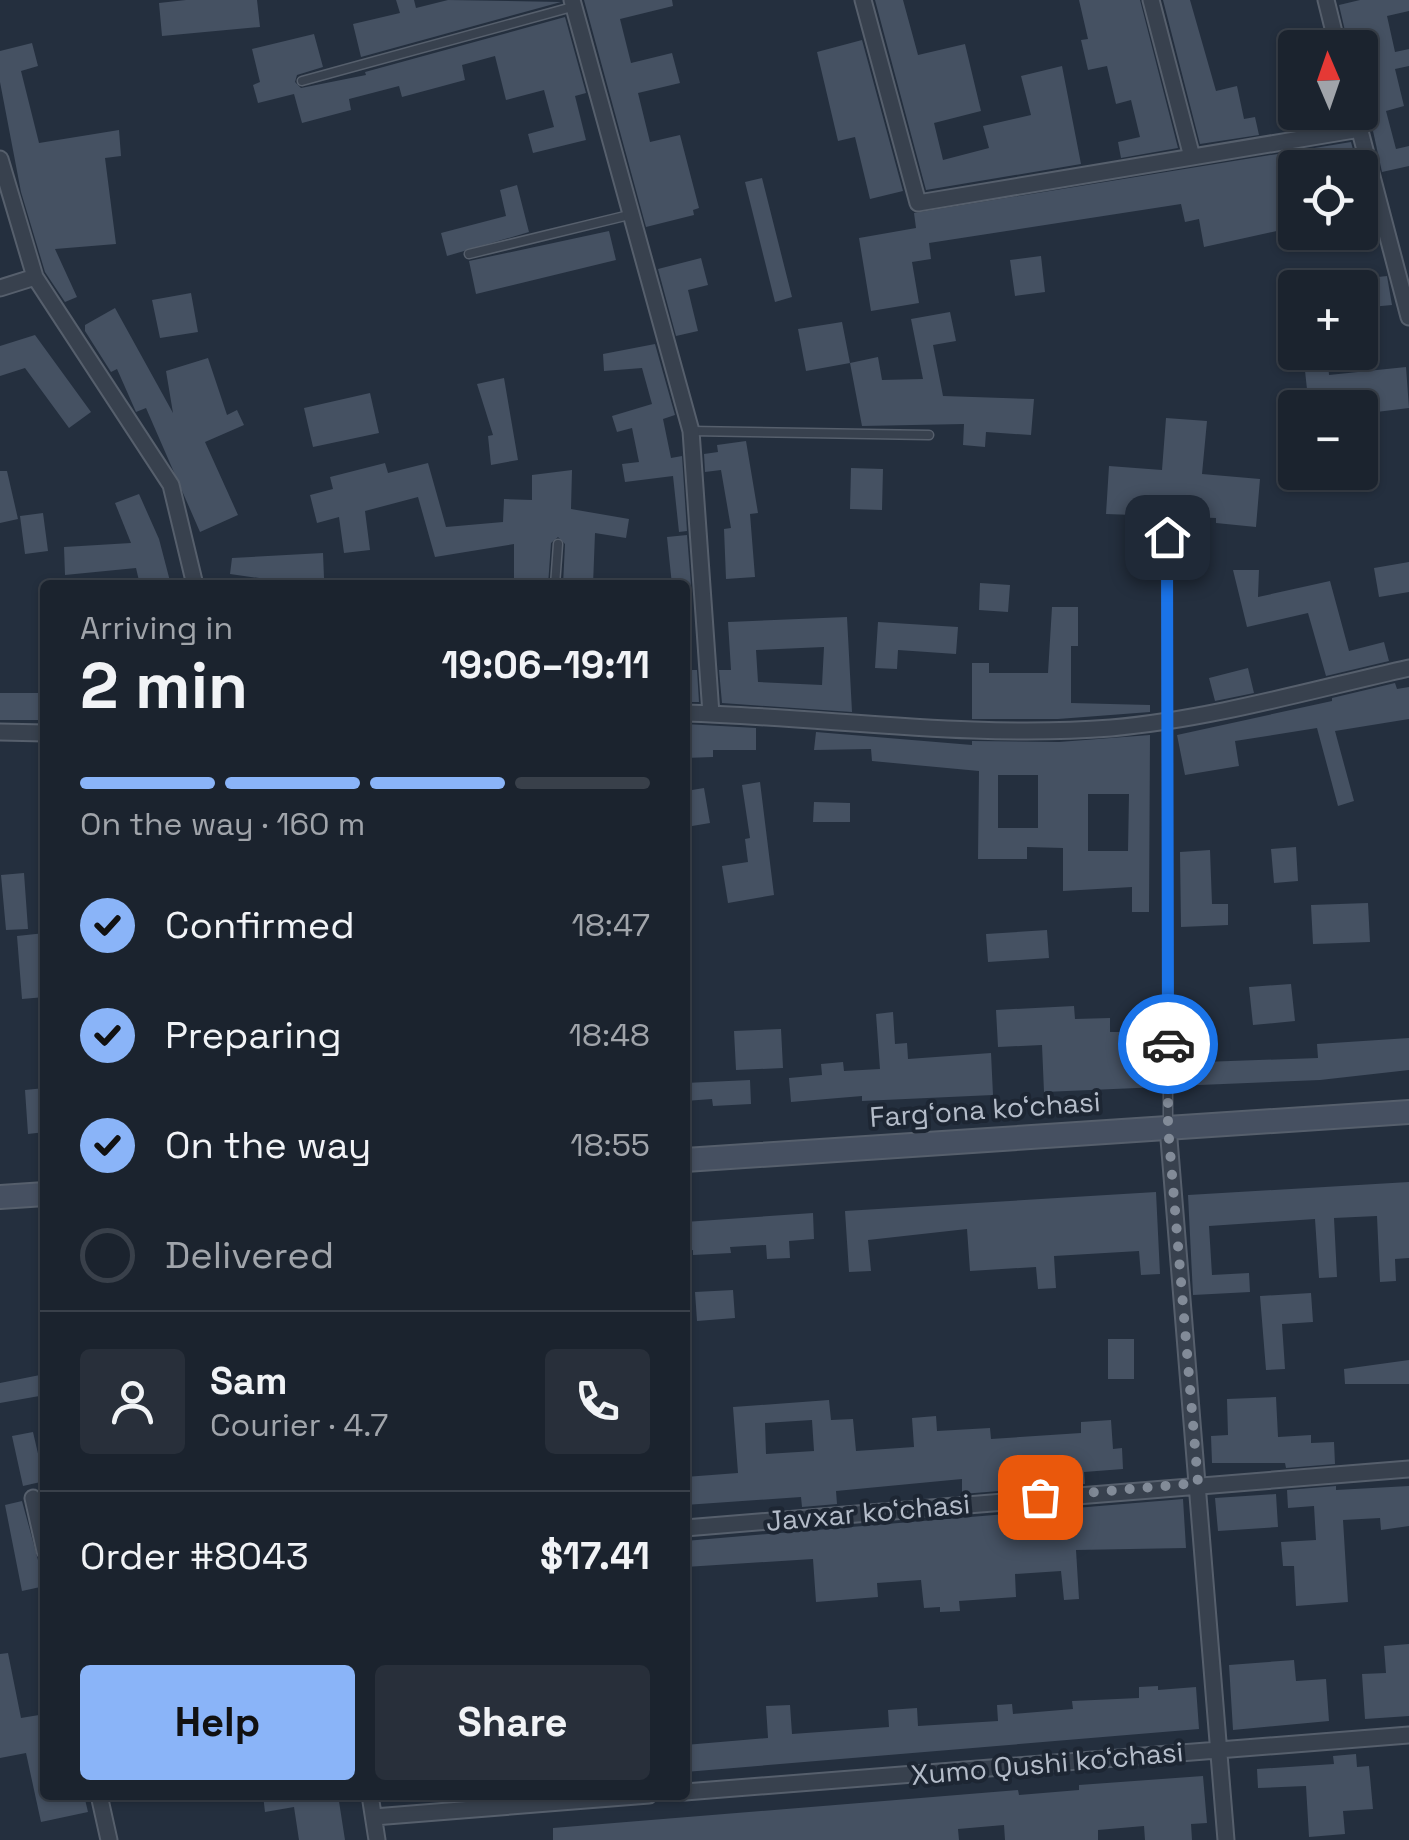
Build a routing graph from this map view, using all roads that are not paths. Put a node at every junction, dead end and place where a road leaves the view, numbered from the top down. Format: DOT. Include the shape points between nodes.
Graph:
graph roads {
  1 [pos="863,0"];
  2 [pos="1151,0"];
  3 [pos="1326,0"];
  4 [pos="573,4"];
  5 [pos="1334,30"];
  6 [pos="302,82"];
  7 [pos="1316,130"];
  8 [pos="1360,130"];
  9 [pos="1192,157"];
  10 [pos="0,159"];
  11 [pos="629,215"];
  12 [pos="469,254"];
  13 [pos="35,277"];
  14 [pos="0,288"];
  15 [pos="1409,317"];
  16 [pos="690,430"];
  17 [pos="928,435"];
  18 [pos="1167,537"];
  19 [pos="558,544"];
  20 [pos="194,580"];
  21 [pos="555,580"];
  22 [pos="1409,668"];
  23 [pos="690,713"];
  24 [pos="711,714"];
  25 [pos="1166,722"];
  26 [pos="0,732"];
  27 [pos="40,733"];
  28 [pos="1409,1112"];
  29 [pos="1168,1127"];
  30 [pos="690,1160"];
  31 [pos="40,1194"];
  32 [pos="0,1197"];
  33 [pos="1409,1469"];
  34 [pos="1198,1483"];
  35 [pos="33,1498"];
  36 [pos="690,1528"];
  37 [pos="40,1529"];
  38 [pos="1409,1735"];
  39 [pos="1219,1749"];
  40 [pos="690,1792"];
  41 [pos="100,1800"];
  42 [pos="371,1800"];
  43 [pos="586,1800"];
  44 [pos="374,1817"];
  45 [pos="109,1840"];
  46 [pos="377,1840"];
  47 [pos="1226,1840"];
  1 -- 9 [label="street" via="918,203"];
  2 -- 9 [label="street"];
  3 -- 5 [label="street"];
  4 -- 6 [label="lane"];
  4 -- 11 [label="street"];
  7 -- 9 [label="street"];
  8 -- 15 [label="street"];
  10 -- 13 [label="street"];
  11 -- 12 [label="lane"];
  11 -- 16 [label="street"];
  13 -- 14 [label="street"];
  13 -- 20 [label="street" via="171,485"];
  16 -- 17 [label="lane"];
  16 -- 24 [label="street"];
  18 -- 25 [label="lane"];
  19 -- 21 [label="lane"];
  22 -- 25 [label="street"];
  23 -- 24 [label="street"];
  24 -- 25 [label="street" via="966,729"];
  25 -- 29 [label="lane"];
  26 -- 27 [label="street"];
  28 -- 29 [label="street, Fargʻona koʻchasi"];
  29 -- 30 [label="street, Fargʻona koʻchasi"];
  29 -- 34 [label="street"];
  31 -- 32 [label="street"];
  33 -- 34 [label="street, Javxar koʻchasi"];
  34 -- 36 [label="street, Javxar koʻchasi"];
  34 -- 39 [label="street"];
  35 -- 37 [label="street"];
  38 -- 39 [label="street, Xumo Qushi koʻchasi"];
  39 -- 40 [label="street, Xumo Qushi koʻchasi"];
  39 -- 47 [label="street"];
  41 -- 45 [label="street"];
  42 -- 44 [label="street"];
  43 -- 44 [label="street"];
  44 -- 46 [label="street"];
}
